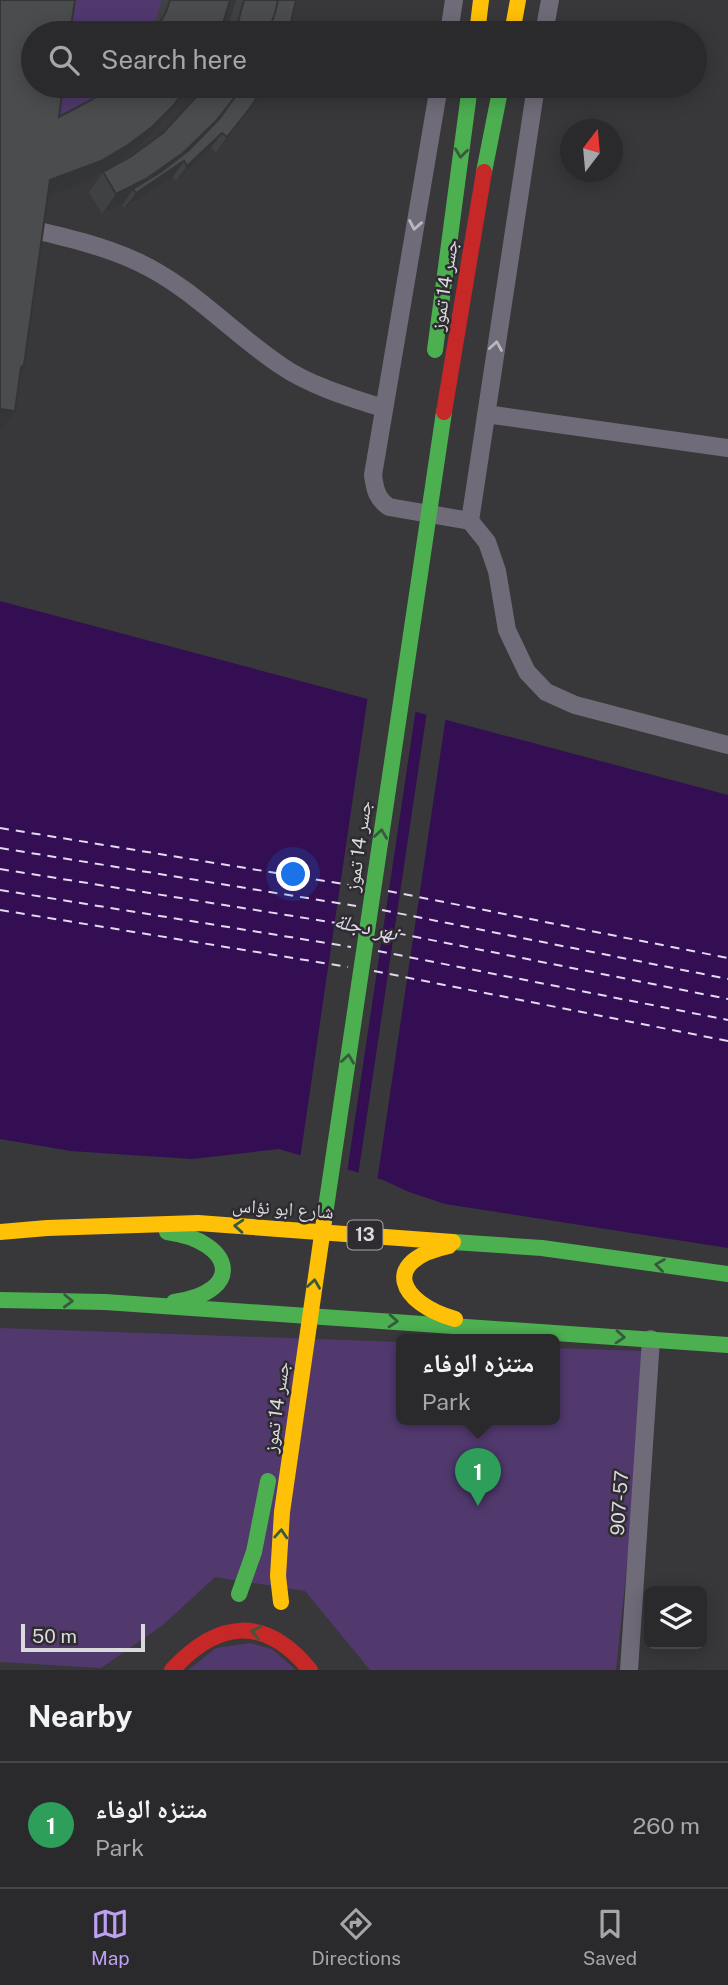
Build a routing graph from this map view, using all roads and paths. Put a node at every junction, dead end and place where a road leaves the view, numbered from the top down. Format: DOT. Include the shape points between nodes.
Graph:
graph roads {
  1 [pos="454,0"];
  2 [pos="481,0"];
  3 [pos="519,0"];
  4 [pos="550,0"];
  5 [pos="451,21"];
  6 [pos="478,21"];
  7 [pos="515,21"];
  8 [pos="546,21"];
  9 [pos="437,98"];
  10 [pos="468,98"];
  11 [pos="499,98"];
  12 [pos="534,98"];
  13 [pos="0,222"];
  14 [pos="433,369"];
  15 [pos="383,408"];
  16 [pos="485,414"];
  17 [pos="728,448"];
  18 [pos="415,489"];
  19 [pos="470,521"];
  20 [pos="409,530"];
  21 [pos="728,745"];
  22 [pos="308,1210"];
  23 [pos="47,1228"];
  24 [pos="0,1232"];
  25 [pos="542,1248"];
  26 [pos="302,1251"];
  27 [pos="728,1274"];
  28 [pos="0,1300"];
  29 [pos="105,1302"];
  30 [pos="293,1306"];
  31 [pos="554,1332"];
  32 [pos="289,1333"];
  33 [pos="651,1339"];
  34 [pos="728,1345"];
  35 [pos="269,1470"];
  36 [pos="211,1636"];
  37 [pos="297,1653"];
  38 [pos="176,1665"];
  39 [pos="164,1670"];
  40 [pos="310,1670"];
  41 [pos="629,1670"];
  1 -- 5 [label="street"];
  2 -- 6 [label="main road"];
  3 -- 7 [label="main road"];
  4 -- 8 [label="street"];
  9 -- 15 [label="street, one-way"];
  10 -- 14 [label="main road, جسر 14 تموز, one-way, bridge"];
  37 -- 11 [label="main road, جسر 14 تموز, one-way, bridge" via="278,1576 282,1512 448,385"];
  16 -- 12 [label="street, one-way"];
  13 -- 15 [label="street" via="86,243 139,262 226,321 281,366 343,396"];
  15 -- 19 [label="street" via="373,475 380,501 388,507"];
  16 -- 17 [label="street"];
  16 -- 19 [label="street"];
  18 -- 20 [label="main road"];
  19 -- 21 [label="street" via="487,542 497,571 507,630 527,672 546,692 575,705"];
  22 -- 26 [label="main road"];
  23 -- 24 [label="main road, شارع ابو نؤاس / 13"];
  25 -- 23 [label="main road, شارع ابو نؤاس / 13, one-way" via="198,1223"];
  23 -- 29 [label="main road" via="187,1234 220,1257 219,1282 188,1301"];
  27 -- 25 [label="main road, شارع ابو نؤاس / 13, one-way"];
  25 -- 31 [label="main road" via="433,1248 407,1265 405,1288 433,1312 461,1321"];
  28 -- 29 [label="main road, one-way"];
  29 -- 31 [label="main road, one-way"];
  30 -- 32 [label="main road"];
  31 -- 33 [label="main road, one-way"];
  33 -- 34 [label="main road"];
  33 -- 41 [label="street, 907-57"];
  35 -- 36 [label="main road, جسر 14 تموز, bridge" via="248,1573"];
  37 -- 36 [label="main road, one-way" via="276,1638 250,1630"];
  36 -- 38 [label="main road"];
  37 -- 40 [label="main road"];
  38 -- 39 [label="main road"];
}
